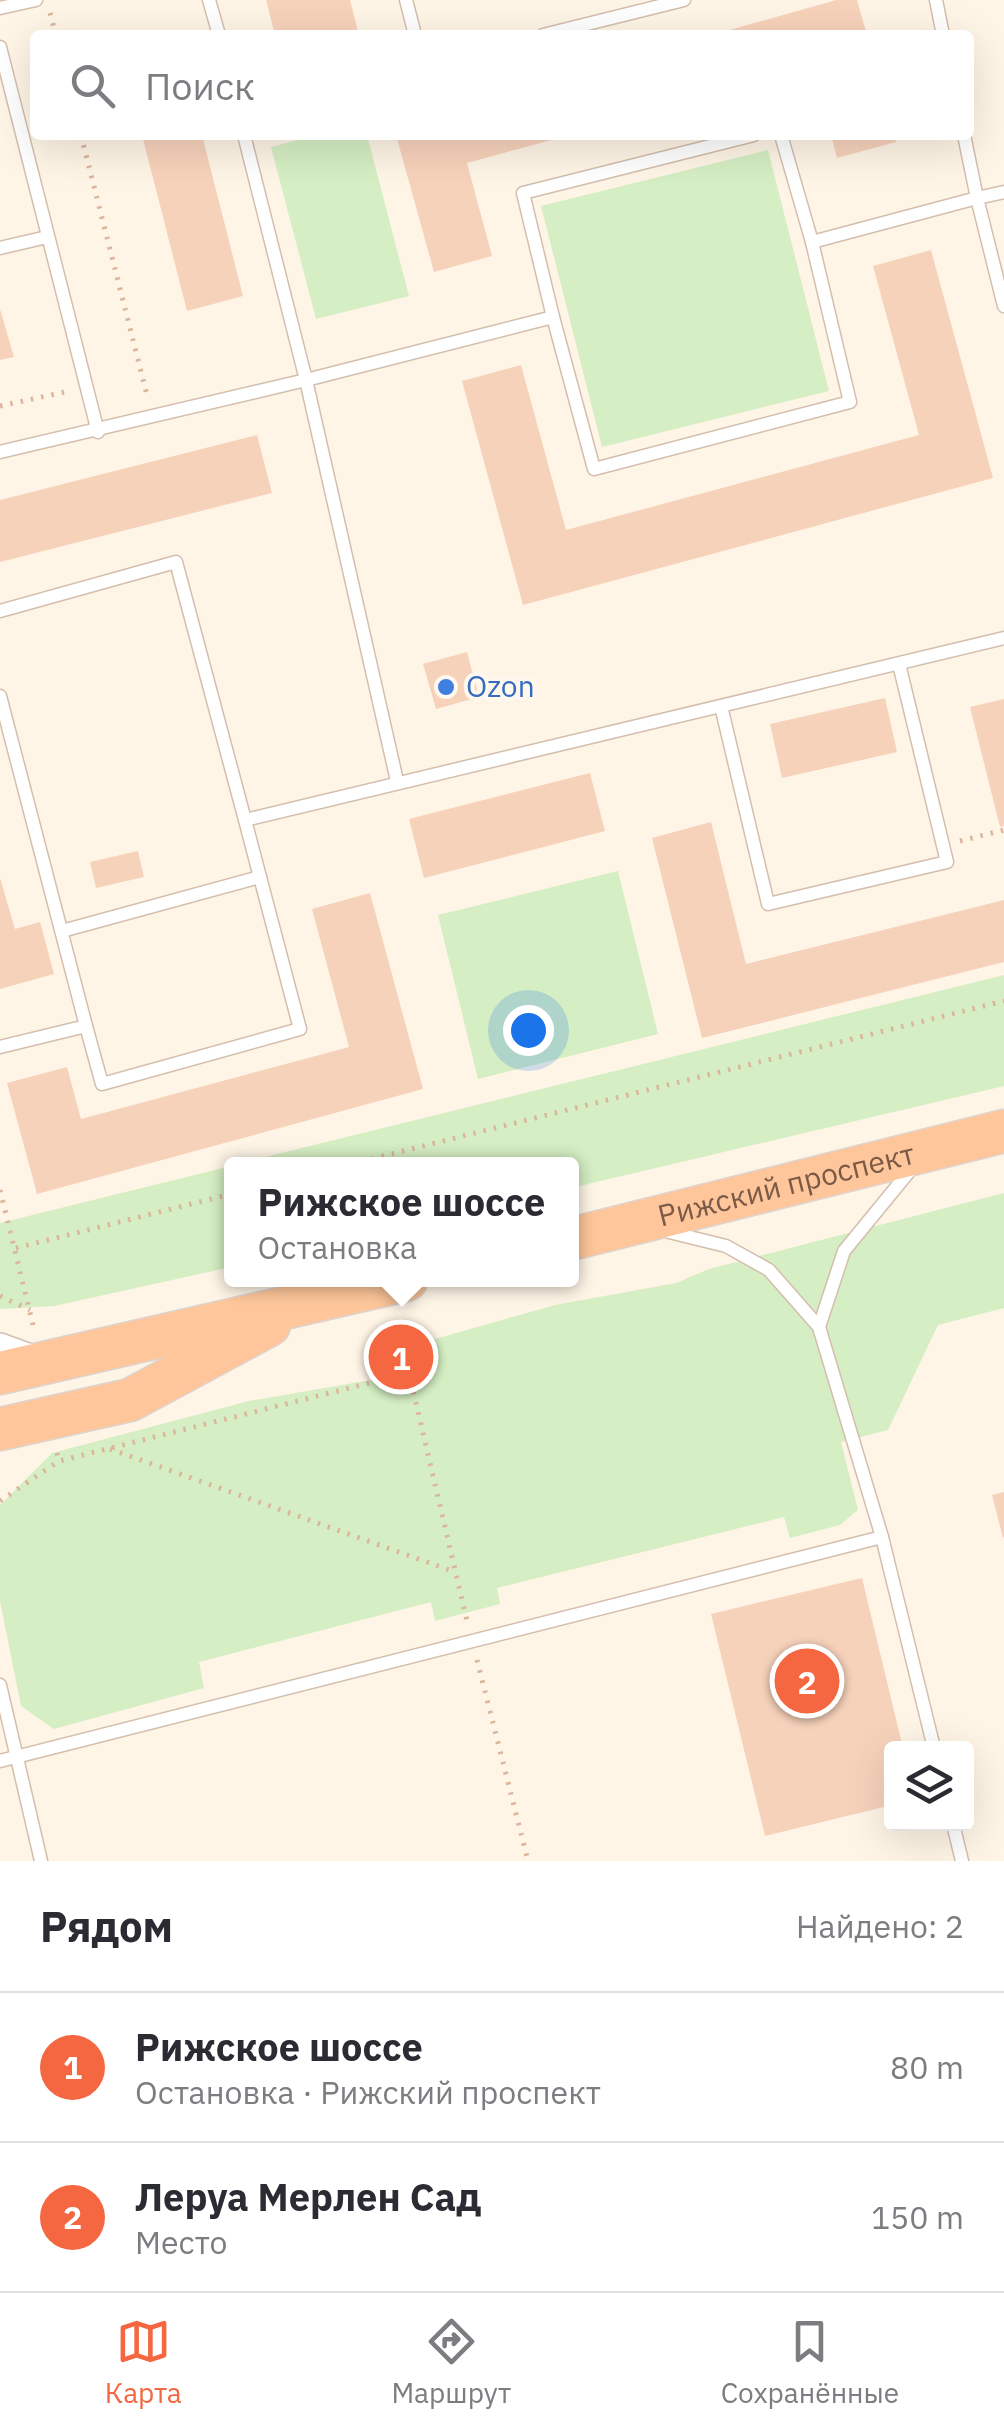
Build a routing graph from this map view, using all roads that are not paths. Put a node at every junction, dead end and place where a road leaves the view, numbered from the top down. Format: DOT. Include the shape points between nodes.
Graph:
graph roads {
  1 [pos="36,0"];
  2 [pos="210,0"];
  3 [pos="406,0"];
  4 [pos="684,0"];
  5 [pos="936,0"];
  6 [pos="0,8"];
  7 [pos="217,30"];
  8 [pos="414,30"];
  9 [pos="562,30"];
  10 [pos="942,30"];
  11 [pos="0,47"];
  12 [pos="245,140"];
  13 [pos="734,140"];
  14 [pos="782,140"];
  15 [pos="965,140"];
  16 [pos="1004,192"];
  17 [pos="976,198"];
  18 [pos="47,237"];
  19 [pos="812,242"];
  20 [pos="0,248"];
  21 [pos="1004,306"];
  22 [pos="552,316"];
  23 [pos="306,380"];
  24 [pos="98,432"];
  25 [pos="0,452"];
  26 [pos="0,611"];
  27 [pos="1004,638"];
  28 [pos="899,664"];
  29 [pos="0,696"];
  30 [pos="721,706"];
  31 [pos="397,781"];
  32 [pos="244,820"];
  33 [pos="260,877"];
  34 [pos="62,931"];
  35 [pos="86,1026"];
  36 [pos="0,1047"];
  37 [pos="1004,1131"];
  38 [pos="925,1151"];
  39 [pos="634,1224"];
  40 [pos="579,1237"];
  41 [pos="378,1287"];
  42 [pos="310,1304"];
  43 [pos="819,1328"];
  44 [pos="0,1346"];
  45 [pos="38,1346"];
  46 [pos="0,1372"];
  47 [pos="0,1429"];
  48 [pos="882,1537"];
  49 [pos="0,1685"];
  50 [pos="932,1741"];
  51 [pos="18,1756"];
  52 [pos="0,1760"];
  53 [pos="954,1831"];
  54 [pos="41,1861"];
  55 [pos="962,1861"];
  1 -- 6 [label="lane"];
  2 -- 7 [label="lane"];
  3 -- 8 [label="lane"];
  4 -- 9 [label="lane"];
  5 -- 10 [label="lane"];
  11 -- 18 [label="lane"];
  12 -- 23 [label="lane"];
  13 -- 22 [label="lane" via="522,193"];
  14 -- 19 [label="lane"];
  15 -- 17 [label="lane"];
  16 -- 17 [label="lane"];
  17 -- 19 [label="lane"];
  17 -- 21 [label="lane"];
  18 -- 20 [label="lane"];
  18 -- 24 [label="lane"];
  19 -- 22 [label="lane" via="850,402 594,469"];
  22 -- 23 [label="lane"];
  23 -- 24 [label="lane"];
  23 -- 31 [label="lane"];
  24 -- 25 [label="lane"];
  26 -- 32 [label="lane" via="176,562"];
  27 -- 28 [label="lane"];
  28 -- 30 [label="lane"];
  28 -- 30 [label="lane" via="947,862 768,904"];
  29 -- 34 [label="lane"];
  30 -- 31 [label="lane"];
  31 -- 32 [label="lane"];
  32 -- 33 [label="lane"];
  33 -- 34 [label="lane"];
  33 -- 35 [label="lane" via="300,1029 102,1084"];
  34 -- 35 [label="lane"];
  35 -- 36 [label="lane"];
  37 -- 38 [label="highway, Рижский проспект"];
  38 -- 39 [label="highway, Рижский проспект"];
  38 -- 43 [label="lane" via="844,1251"];
  39 -- 40 [label="highway, Рижский проспект"];
  39 -- 43 [label="lane" via="726,1246 769,1270"];
  41 -- 42 [label="highway"];
  42 -- 45 [label="highway"];
  42 -- 47 [label="highway" via="130,1400"];
  43 -- 48 [label="lane"];
  44 -- 45 [label="street"];
  45 -- 46 [label="highway"];
  48 -- 50 [label="lane"];
  48 -- 51 [label="lane"];
  49 -- 51 [label="lane"];
  51 -- 52 [label="lane"];
  51 -- 54 [label="lane"];
  53 -- 55 [label="lane"];
}
